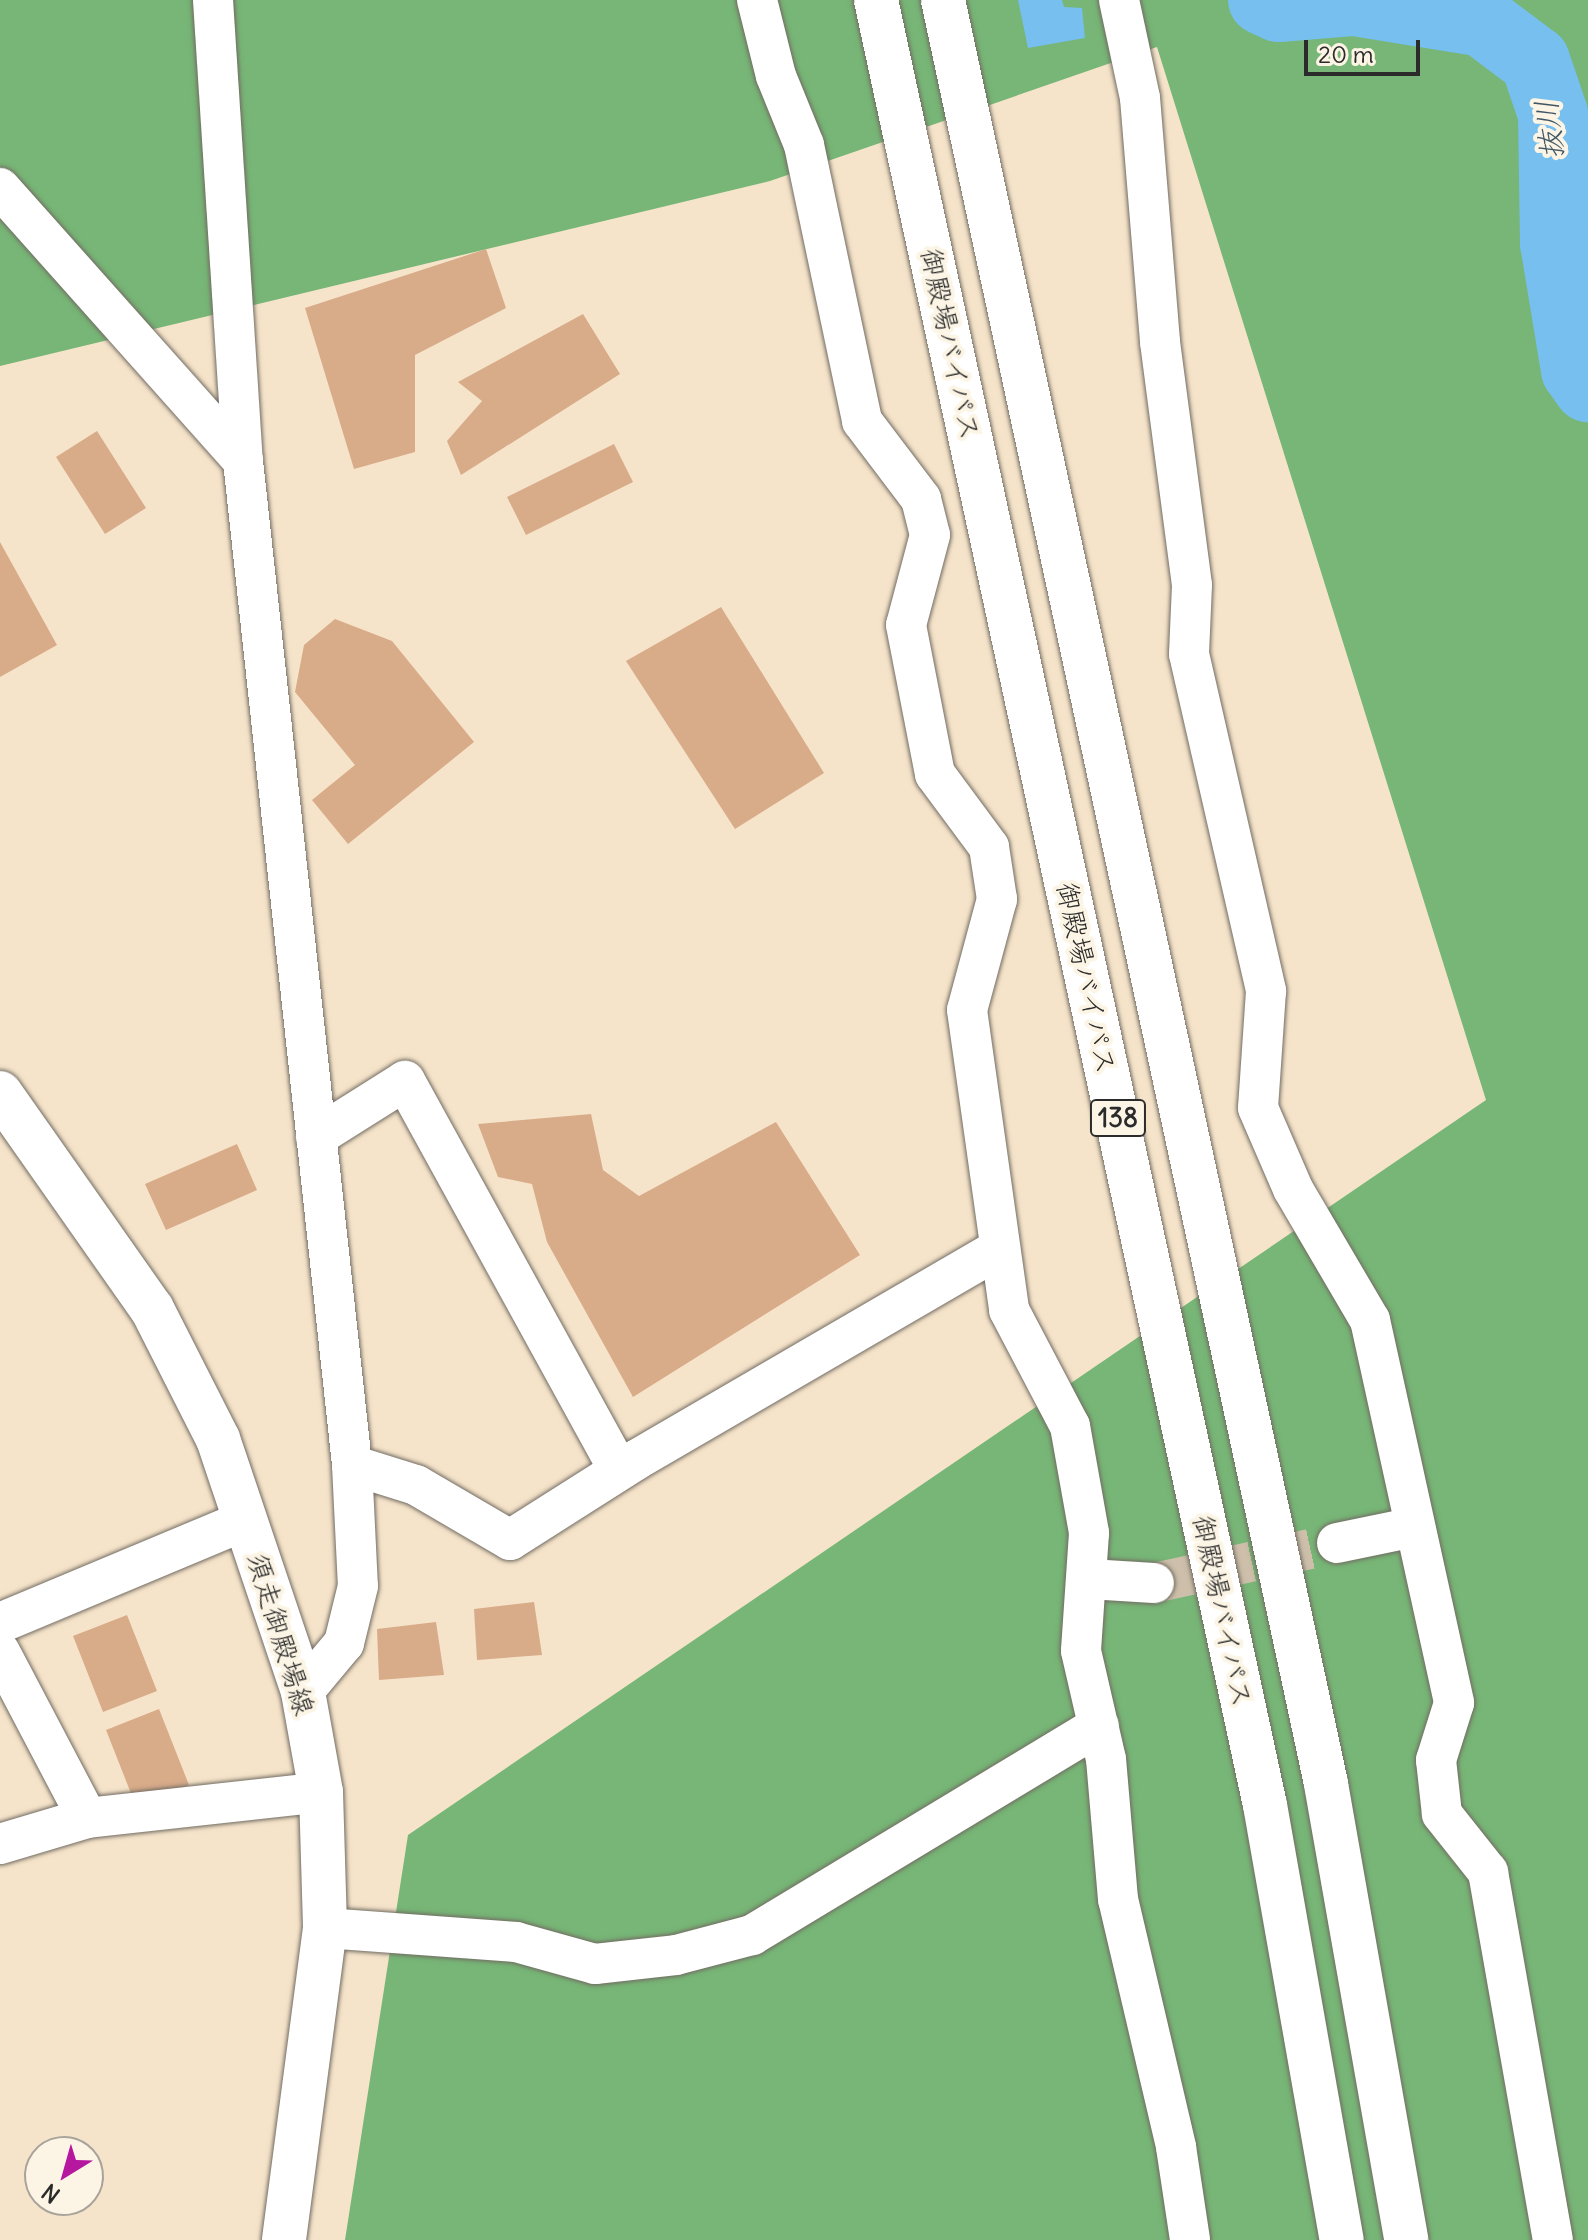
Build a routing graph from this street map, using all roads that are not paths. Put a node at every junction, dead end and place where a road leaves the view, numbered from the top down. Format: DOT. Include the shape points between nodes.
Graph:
graph roads {
  1 [pos="213,0"];
  2 [pos="757,0"];
  3 [pos="876,0"];
  4 [pos="943,0"];
  5 [pos="1119,0"];
  6 [pos="0,188"];
  7 [pos="243,461"];
  8 [pos="0,1093"];
  9 [pos="316,1137"];
  10 [pos="1000,1248"];
  11 [pos="352,1465"];
  12 [pos="619,1470"];
  13 [pos="246,1520"];
  14 [pos="1414,1527"];
  15 [pos="1337,1543"];
  16 [pos="1089,1579"];
  17 [pos="1154,1583"];
  18 [pos="0,1623"];
  19 [pos="0,1652"];
  20 [pos="303,1692"];
  21 [pos="1099,1726"];
  22 [pos="321,1792"];
  23 [pos="87,1818"];
  24 [pos="0,1844"];
  25 [pos="325,1928"];
  26 [pos="284,2240"];
  27 [pos="1190,2240"];
  28 [pos="1342,2240"];
  29 [pos="1406,2240"];
  30 [pos="1553,2240"];
  1 -- 7 [label="street"];
  2 -- 10 [label="street" via="776,76 804,145 862,421 921,499 930,535 906,625 935,774 989,847 997,899 967,1010"];
  3 -- 28 [label="main road, 御殿場バイパス / 138" via="1265,1805"];
  4 -- 29 [label="main road, 138" via="1326,1784"];
  5 -- 14 [label="street" via="1140,98 1160,342 1192,585 1189,654 1266,991 1258,1108 1293,1189 1370,1320"];
  6 -- 7 [label="street"];
  7 -- 9 [label="street"];
  8 -- 13 [label="main road, 須走御殿場線" via="152,1309 218,1439"];
  9 -- 11 [label="street"];
  9 -- 12 [label="street" via="405,1081"];
  10 -- 12 [label="street"];
  10 -- 16 [label="street" via="1009,1310 1070,1426 1089,1533"];
  11 -- 12 [label="street" via="416,1485 510,1540"];
  11 -- 20 [label="street" via="358,1586 344,1643"];
  13 -- 18 [label="street"];
  13 -- 20 [label="main road, 須走御殿場線"];
  14 -- 15 [label="street"];
  14 -- 30 [label="street" via="1454,1703 1436,1760 1442,1814 1488,1872"];
  16 -- 17 [label="street"];
  16 -- 21 [label="street" via="1081,1651"];
  19 -- 23 [label="street"];
  20 -- 22 [label="main road, 須走御殿場線"];
  21 -- 25 [label="street" via="752,1935 676,1955 595,1964 516,1942"];
  21 -- 27 [label="street" via="1118,1899 1176,2147"];
  22 -- 23 [label="street"];
  22 -- 25 [label="main road, 須走御殿場線"];
  23 -- 24 [label="street"];
  25 -- 26 [label="main road, 須走御殿場線"];
}
